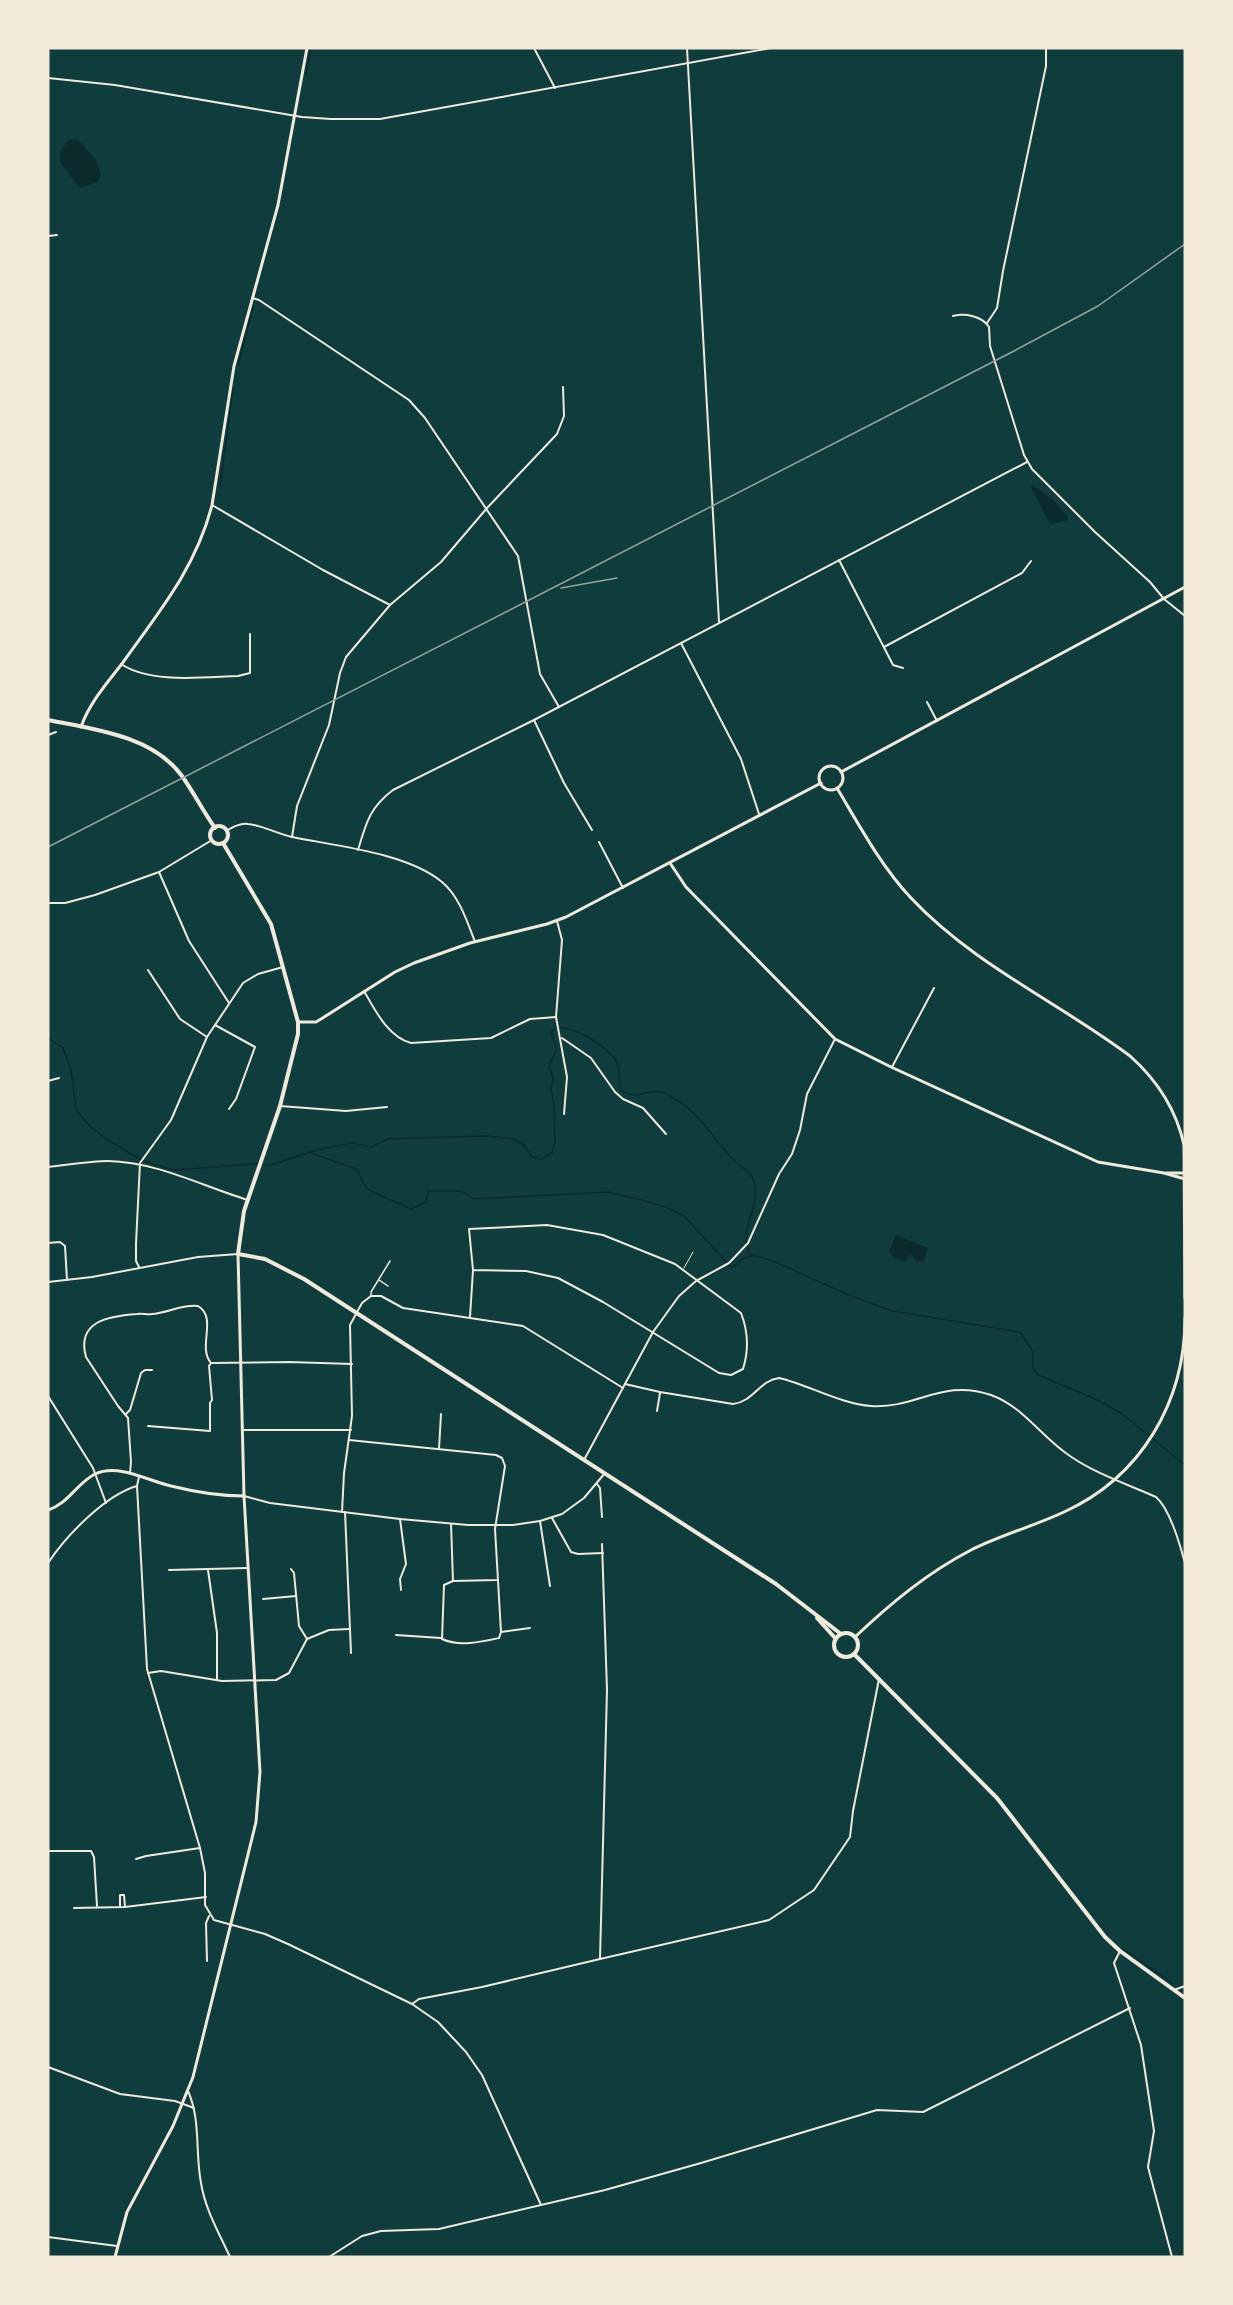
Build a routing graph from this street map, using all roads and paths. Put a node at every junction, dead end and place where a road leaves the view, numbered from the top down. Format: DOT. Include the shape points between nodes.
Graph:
graph roads {
  1 [pos="307,48"];
  2 [pos="534,48"];
  3 [pos="687,48"];
  4 [pos="771,48"];
  5 [pos="1046,48"];
  6 [pos="755,50"];
  7 [pos="688,63"];
  8 [pos="48,78"];
  9 [pos="555,88"];
  10 [pos="295,116"];
  11 [pos="48,236"];
  12 [pos="57,236"];
  13 [pos="252,298"];
  14 [pos="953,316"];
  15 [pos="987,323"];
  16 [pos="563,387"];
  17 [pos="1027,462"];
  18 [pos="212,505"];
  19 [pos="487,508"];
  20 [pos="839,560"];
  21 [pos="1031,561"];
  22 [pos="1185,587"];
  23 [pos="1164,599"];
  24 [pos="390,605"];
  25 [pos="1185,616"];
  26 [pos="719,622"];
  27 [pos="250,634"];
  28 [pos="681,642"];
  29 [pos="884,647"];
  30 [pos="121,664"];
  31 [pos="903,668"];
  32 [pos="927,702"];
  33 [pos="559,707"];
  34 [pos="48,720"];
  35 [pos="534,720"];
  36 [pos="937,720"];
  37 [pos="81,727"];
  38 [pos="56,732"];
  39 [pos="48,735"];
  40 [pos="841,772"];
  41 [pos="821,783"];
  42 [pos="837,788"];
  43 [pos="760,815"];
  44 [pos="214,828"];
  45 [pos="592,830"];
  46 [pos="226,831"];
  47 [pos="292,837"];
  48 [pos="212,840"];
  49 [pos="600,842"];
  50 [pos="223,843"];
  51 [pos="358,850"];
  52 [pos="670,863"];
  53 [pos="159,873"];
  54 [pos="623,888"];
  55 [pos="48,903"];
  56 [pos="557,921"];
  57 [pos="475,942"];
  58 [pos="283,967"];
  59 [pos="148,970"];
  60 [pos="934,988"];
  61 [pos="364,992"];
  62 [pos="229,1003"];
  63 [pos="556,1017"];
  64 [pos="298,1023"];
  65 [pos="215,1025"];
  66 [pos="207,1037"];
  67 [pos="561,1037"];
  68 [pos="835,1039"];
  69 [pos="891,1067"];
  70 [pos="59,1078"];
  71 [pos="48,1081"];
  72 [pos="280,1106"];
  73 [pos="387,1107"];
  74 [pos="229,1109"];
  75 [pos="564,1114"];
  76 [pos="666,1134"];
  77 [pos="140,1164"];
  78 [pos="48,1167"];
  79 [pos="1164,1173"];
  80 [pos="1185,1173"];
  81 [pos="1185,1179"];
  82 [pos="248,1200"];
  83 [pos="48,1243"];
  84 [pos="693,1252"];
  85 [pos="238,1254"];
  86 [pos="390,1261"];
  87 [pos="138,1267"];
  88 [pos="473,1270"];
  89 [pos="683,1270"];
  90 [pos="379,1279"];
  91 [pos="67,1280"];
  92 [pos="696,1281"];
  93 [pos="48,1282"];
  94 [pos="388,1286"];
  95 [pos="371,1296"];
  96 [pos="1185,1298"];
  97 [pos="356,1313"];
  98 [pos="470,1317"];
  99 [pos="1185,1318"];
  100 [pos="653,1332"];
  101 [pos="211,1363"];
  102 [pos="241,1363"];
  103 [pos="352,1364"];
  104 [pos="152,1370"];
  105 [pos="625,1384"];
  106 [pos="623,1388"];
  107 [pos="660,1392"];
  108 [pos="48,1396"];
  109 [pos="657,1411"];
  110 [pos="126,1414"];
  111 [pos="441,1414"];
  112 [pos="148,1426"];
  113 [pos="243,1430"];
  114 [pos="351,1430"];
  115 [pos="349,1440"];
  116 [pos="439,1449"];
  117 [pos="584,1460"];
  118 [pos="605,1473"];
  119 [pos="95,1474"];
  120 [pos="129,1474"];
  121 [pos="139,1477"];
  122 [pos="597,1484"];
  123 [pos="137,1486"];
  124 [pos="244,1496"];
  125 [pos="106,1503"];
  126 [pos="48,1510"];
  127 [pos="344,1512"];
  128 [pos="602,1517"];
  129 [pos="552,1518"];
  130 [pos="400,1519"];
  131 [pos="540,1521"];
  132 [pos="451,1524"];
  133 [pos="497,1525"];
  134 [pos="602,1544"];
  135 [pos="603,1553"];
  136 [pos="48,1563"];
  137 [pos="1185,1563"];
  138 [pos="247,1568"];
  139 [pos="291,1569"];
  140 [pos="169,1570"];
  141 [pos="208,1570"];
  142 [pos="497,1580"];
  143 [pos="453,1581"];
  144 [pos="550,1586"];
  145 [pos="401,1590"];
  146 [pos="296,1596"];
  147 [pos="263,1599"];
  148 [pos="811,1610"];
  149 [pos="530,1628"];
  150 [pos="350,1629"];
  151 [pos="501,1632"];
  152 [pos="841,1634"];
  153 [pos="396,1635"];
  154 [pos="855,1637"];
  155 [pos="307,1639"];
  156 [pos="442,1639"];
  157 [pos="836,1639"];
  158 [pos="351,1653"];
  159 [pos="854,1654"];
  160 [pos="148,1673"];
  161 [pos="879,1679"];
  162 [pos="217,1680"];
  163 [pos="256,1681"];
  164 [pos="200,1848"];
  165 [pos="48,1851"];
  166 [pos="136,1859"];
  167 [pos="206,1897"];
  168 [pos="125,1906"];
  169 [pos="97,1907"];
  170 [pos="120,1907"];
  171 [pos="74,1908"];
  172 [pos="209,1916"];
  173 [pos="231,1926"];
  174 [pos="1120,1951"];
  175 [pos="600,1959"];
  176 [pos="207,1961"];
  177 [pos="1185,1986"];
  178 [pos="1174,1990"];
  179 [pos="1185,1998"];
  180 [pos="412,2004"];
  181 [pos="1130,2008"];
  182 [pos="48,2067"];
  183 [pos="188,2091"];
  184 [pos="183,2104"];
  185 [pos="194,2108"];
  186 [pos="541,2205"];
  187 [pos="48,2237"];
  188 [pos="117,2246"];
  189 [pos="115,2257"];
  190 [pos="231,2257"];
  191 [pos="329,2257"];
  192 [pos="1172,2257"];
  1 -- 10 [label="street"];
  2 -- 9 [label="street"];
  3 -- 7 [label="street"];
  4 -- 6 [label="street"];
  5 -- 15 [label="street" via="1046,66 997,308"];
  6 -- 7 [label="street"];
  7 -- 9 [label="street"];
  7 -- 26 [label="street"];
  8 -- 10 [label="street" via="115,85"];
  9 -- 10 [label="street" via="391,118"];
  10 -- 13 [label="street" via="278,205"];
  11 -- 12 [label="street"];
  13 -- 18 [label="street" via="234,366"];
  13 -- 19 [label="street" via="409,400"];
  14 -- 15 [label="street" via="975,317"];
  15 -- 17 [label="street" via="990,346"];
  16 -- 19 [label="street" via="564,417 557,434"];
  17 -- 20 [label="street"];
  17 -- 23 [label="street"];
  18 -- 24 [label="street"];
  18 -- 30 [label="street" via="202,540 186,572"];
  19 -- 24 [label="street" via="441,562"];
  19 -- 33 [label="street" via="518,556 540,674"];
  20 -- 26 [label="street"];
  20 -- 29 [label="street"];
  21 -- 29 [label="street" via="1022,573"];
  22 -- 23 [label="street"];
  23 -- 25 [label="street"];
  23 -- 36 [label="street"];
  24 -- 47 [label="street" via="342,665 329,725 301,796"];
  26 -- 28 [label="street"];
  27 -- 30 [label="street" via="250,673 238,676 163,677"];
  28 -- 33 [label="street"];
  28 -- 43 [label="street" via="741,759"];
  29 -- 31 [label="street" via="893,664"];
  30 -- 37 [label="street"];
  32 -- 36 [label="street"];
  33 -- 35 [label="street"];
  34 -- 37 [label="main road"];
  35 -- 45 [label="street"];
  35 -- 51 [label="street" via="378,801"];
  36 -- 40 [label="street"];
  37 -- 44 [label="main road" via="155,750 182,776"];
  38 -- 39 [label="street"];
  40 -- 41 [label="street" via="835,766 824,768 819,777"];
  40 -- 42 [label="street" via="842,782"];
  41 -- 42 [label="street" via="828,789"];
  41 -- 43 [label="street"];
  42 -- 80 [label="street" via="888,868 910,897 937,922 1003,973 1143,1067 1164,1094 1179,1125"];
  43 -- 52 [label="street"];
  44 -- 46 [label="main road"];
  44 -- 48 [label="main road"];
  46 -- 47 [label="street" via="250,824"];
  46 -- 50 [label="main road"];
  47 -- 51 [label="street"];
  48 -- 50 [label="main road"];
  48 -- 53 [label="street"];
  49 -- 54 [label="street"];
  50 -- 58 [label="main road" via="265,912"];
  51 -- 57 [label="street" via="427,871 443,882 456,898"];
  52 -- 54 [label="street"];
  52 -- 68 [label="street" via="686,887"];
  53 -- 55 [label="street" via="74,901"];
  53 -- 62 [label="street" via="189,941"];
  54 -- 56 [label="street"];
  56 -- 57 [label="street"];
  56 -- 63 [label="street" via="561,940"];
  57 -- 61 [label="street" via="414,963"];
  58 -- 62 [label="street" via="246,979"];
  58 -- 64 [label="main road"];
  59 -- 66 [label="street" via="180,1019"];
  60 -- 69 [label="street"];
  61 -- 63 [label="street" via="380,1019 411,1043 491,1038 530,1018"];
  61 -- 64 [label="street" via="316,1022"];
  62 -- 65 [label="street"];
  63 -- 67 [label="street"];
  64 -- 72 [label="main road"];
  65 -- 66 [label="street"];
  65 -- 74 [label="street" via="255,1047"];
  66 -- 77 [label="street" via="175,1112"];
  67 -- 75 [label="street" via="567,1077"];
  67 -- 76 [label="street" via="591,1058 615,1092 643,1108"];
  68 -- 69 [label="street"];
  68 -- 92 [label="street" via="807,1095 792,1154 748,1243 728,1264"];
  69 -- 79 [label="street" via="1098,1162"];
  70 -- 71 [label="street"];
  72 -- 73 [label="street" via="346,1111"];
  72 -- 82 [label="main road"];
  77 -- 78 [label="street" via="108,1161"];
  77 -- 82 [label="street"];
  77 -- 87 [label="street"];
  79 -- 80 [label="street"];
  79 -- 81 [label="street"];
  80 -- 81 [label="street"];
  81 -- 96 [label="street"];
  82 -- 85 [label="main road"];
  83 -- 91 [label="street" via="60,1242 64,1246"];
  84 -- 89 [label="lane"];
  85 -- 87 [label="street"];
  85 -- 97 [label="main road" via="283,1267"];
  85 -- 102 [label="street"];
  86 -- 90 [label="street"];
  87 -- 91 [label="street"];
  88 -- 89 [label="street" via="469,1229 547,1225 603,1235"];
  88 -- 98 [label="street"];
  88 -- 100 [label="street" via="526,1271 558,1278"];
  89 -- 92 [label="street"];
  90 -- 94 [label="street"];
  90 -- 95 [label="street"];
  91 -- 93 [label="street"];
  92 -- 100 [label="street" via="679,1296"];
  92 -- 100 [label="street" via="741,1313 746,1325 747,1355 743,1369 731,1375 719,1372"];
  95 -- 97 [label="street"];
  95 -- 98 [label="street" via="381,1296 403,1308"];
  97 -- 103 [label="street" via="350,1325"];
  97 -- 117 [label="main road"];
  98 -- 106 [label="street" via="523,1326"];
  99 -- 154 [label="street" via="1179,1373 1170,1405 1147,1445 1121,1474 1064,1512 974,1549 939,1568 903,1593"];
  100 -- 105 [label="street"];
  101 -- 102 [label="street"];
  101 -- 110 [label="street" via="207,1356 207,1316 198,1306 97,1322 86,1334 86,1357"];
  101 -- 112 [label="street" via="210,1431"];
  102 -- 103 [label="street"];
  102 -- 113 [label="street"];
  103 -- 114 [label="street"];
  104 -- 110 [label="street" via="141,1373"];
  105 -- 106 [label="street"];
  105 -- 107 [label="street"];
  106 -- 117 [label="street"];
  107 -- 109 [label="street"];
  107 -- 137 [label="street" via="739,1404 768,1381 779,1378 868,1406 905,1402 952,1389 990,1395 1015,1407 1081,1463 1161,1501"];
  108 -- 119 [label="street"];
  110 -- 120 [label="street"];
  111 -- 116 [label="street"];
  113 -- 114 [label="street"];
  113 -- 124 [label="street"];
  114 -- 115 [label="street"];
  115 -- 116 [label="street"];
  115 -- 127 [label="street"];
  116 -- 133 [label="street" via="502,1458 505,1466"];
  117 -- 118 [label="main road"];
  118 -- 122 [label="street"];
  118 -- 148 [label="main road"];
  119 -- 120 [label="street"];
  119 -- 125 [label="street"];
  119 -- 126 [label="street" via="61,1504"];
  120 -- 121 [label="street"];
  121 -- 123 [label="street"];
  121 -- 124 [label="street" via="202,1493"];
  122 -- 128 [label="street"];
  122 -- 129 [label="street" via="584,1498"];
  123 -- 125 [label="street"];
  123 -- 160 [label="street"];
  124 -- 127 [label="street"];
  124 -- 138 [label="street"];
  125 -- 136 [label="street"];
  127 -- 130 [label="street"];
  127 -- 150 [label="street"];
  129 -- 131 [label="street"];
  129 -- 135 [label="street" via="571,1552"];
  130 -- 132 [label="street"];
  130 -- 145 [label="street" via="406,1564 400,1579"];
  131 -- 133 [label="street"];
  131 -- 144 [label="street"];
  132 -- 133 [label="street"];
  132 -- 143 [label="street"];
  133 -- 142 [label="street"];
  134 -- 135 [label="street"];
  135 -- 175 [label="street" via="607,1690"];
  138 -- 141 [label="street"];
  138 -- 163 [label="street"];
  139 -- 146 [label="street"];
  140 -- 141 [label="street"];
  141 -- 162 [label="street" via="217,1633"];
  142 -- 143 [label="street"];
  142 -- 151 [label="street"];
  143 -- 156 [label="street" via="444,1585"];
  146 -- 147 [label="street"];
  146 -- 155 [label="street" via="299,1626"];
  148 -- 152 [label="main road"];
  148 -- 157 [label="main road"];
  149 -- 151 [label="street"];
  150 -- 155 [label="street" via="322,1632"];
  150 -- 158 [label="street"];
  151 -- 156 [label="street" via="499,1638 482,1642"];
  152 -- 154 [label="main road"];
  152 -- 157 [label="main road"];
  153 -- 156 [label="street"];
  154 -- 159 [label="main road" via="858,1644"];
  155 -- 163 [label="street" via="289,1673 276,1680"];
  157 -- 159 [label="main road" via="837,1653 848,1657"];
  159 -- 161 [label="main road"];
  160 -- 162 [label="street" via="161,1671"];
  160 -- 164 [label="street"];
  161 -- 174 [label="main road" via="997,1798"];
  161 -- 175 [label="street" via="850,1837 814,1890 769,1920"];
  162 -- 163 [label="street"];
  163 -- 173 [label="street" via="259,1796"];
  164 -- 166 [label="street"];
  164 -- 167 [label="street"];
  165 -- 169 [label="street" via="91,1851"];
  167 -- 168 [label="street"];
  167 -- 172 [label="street"];
  168 -- 170 [label="street"];
  168 -- 170 [label="street" via="124,1894 120,1895"];
  169 -- 170 [label="street"];
  169 -- 171 [label="street"];
  172 -- 173 [label="street"];
  172 -- 176 [label="street"];
  173 -- 180 [label="street" via="265,1934"];
  173 -- 183 [label="street"];
  174 -- 178 [label="main road"];
  174 -- 181 [label="street" via="1114,1963"];
  175 -- 180 [label="street" via="419,1999"];
  177 -- 178 [label="street"];
  178 -- 179 [label="main road"];
  180 -- 186 [label="street" via="438,2022 482,2075"];
  181 -- 186 [label="street" via="923,2112 877,2110 701,2163"];
  181 -- 192 [label="street" via="1142,2045 1154,2131 1148,2167"];
  182 -- 184 [label="street" via="120,2094"];
  183 -- 184 [label="street"];
  183 -- 185 [label="street"];
  184 -- 185 [label="street"];
  184 -- 188 [label="street" via="127,2212"];
  185 -- 190 [label="street" via="203,2196"];
  186 -- 191 [label="street" via="439,2229 381,2231 362,2236"];
  187 -- 188 [label="street"];
  188 -- 189 [label="street"];
}
